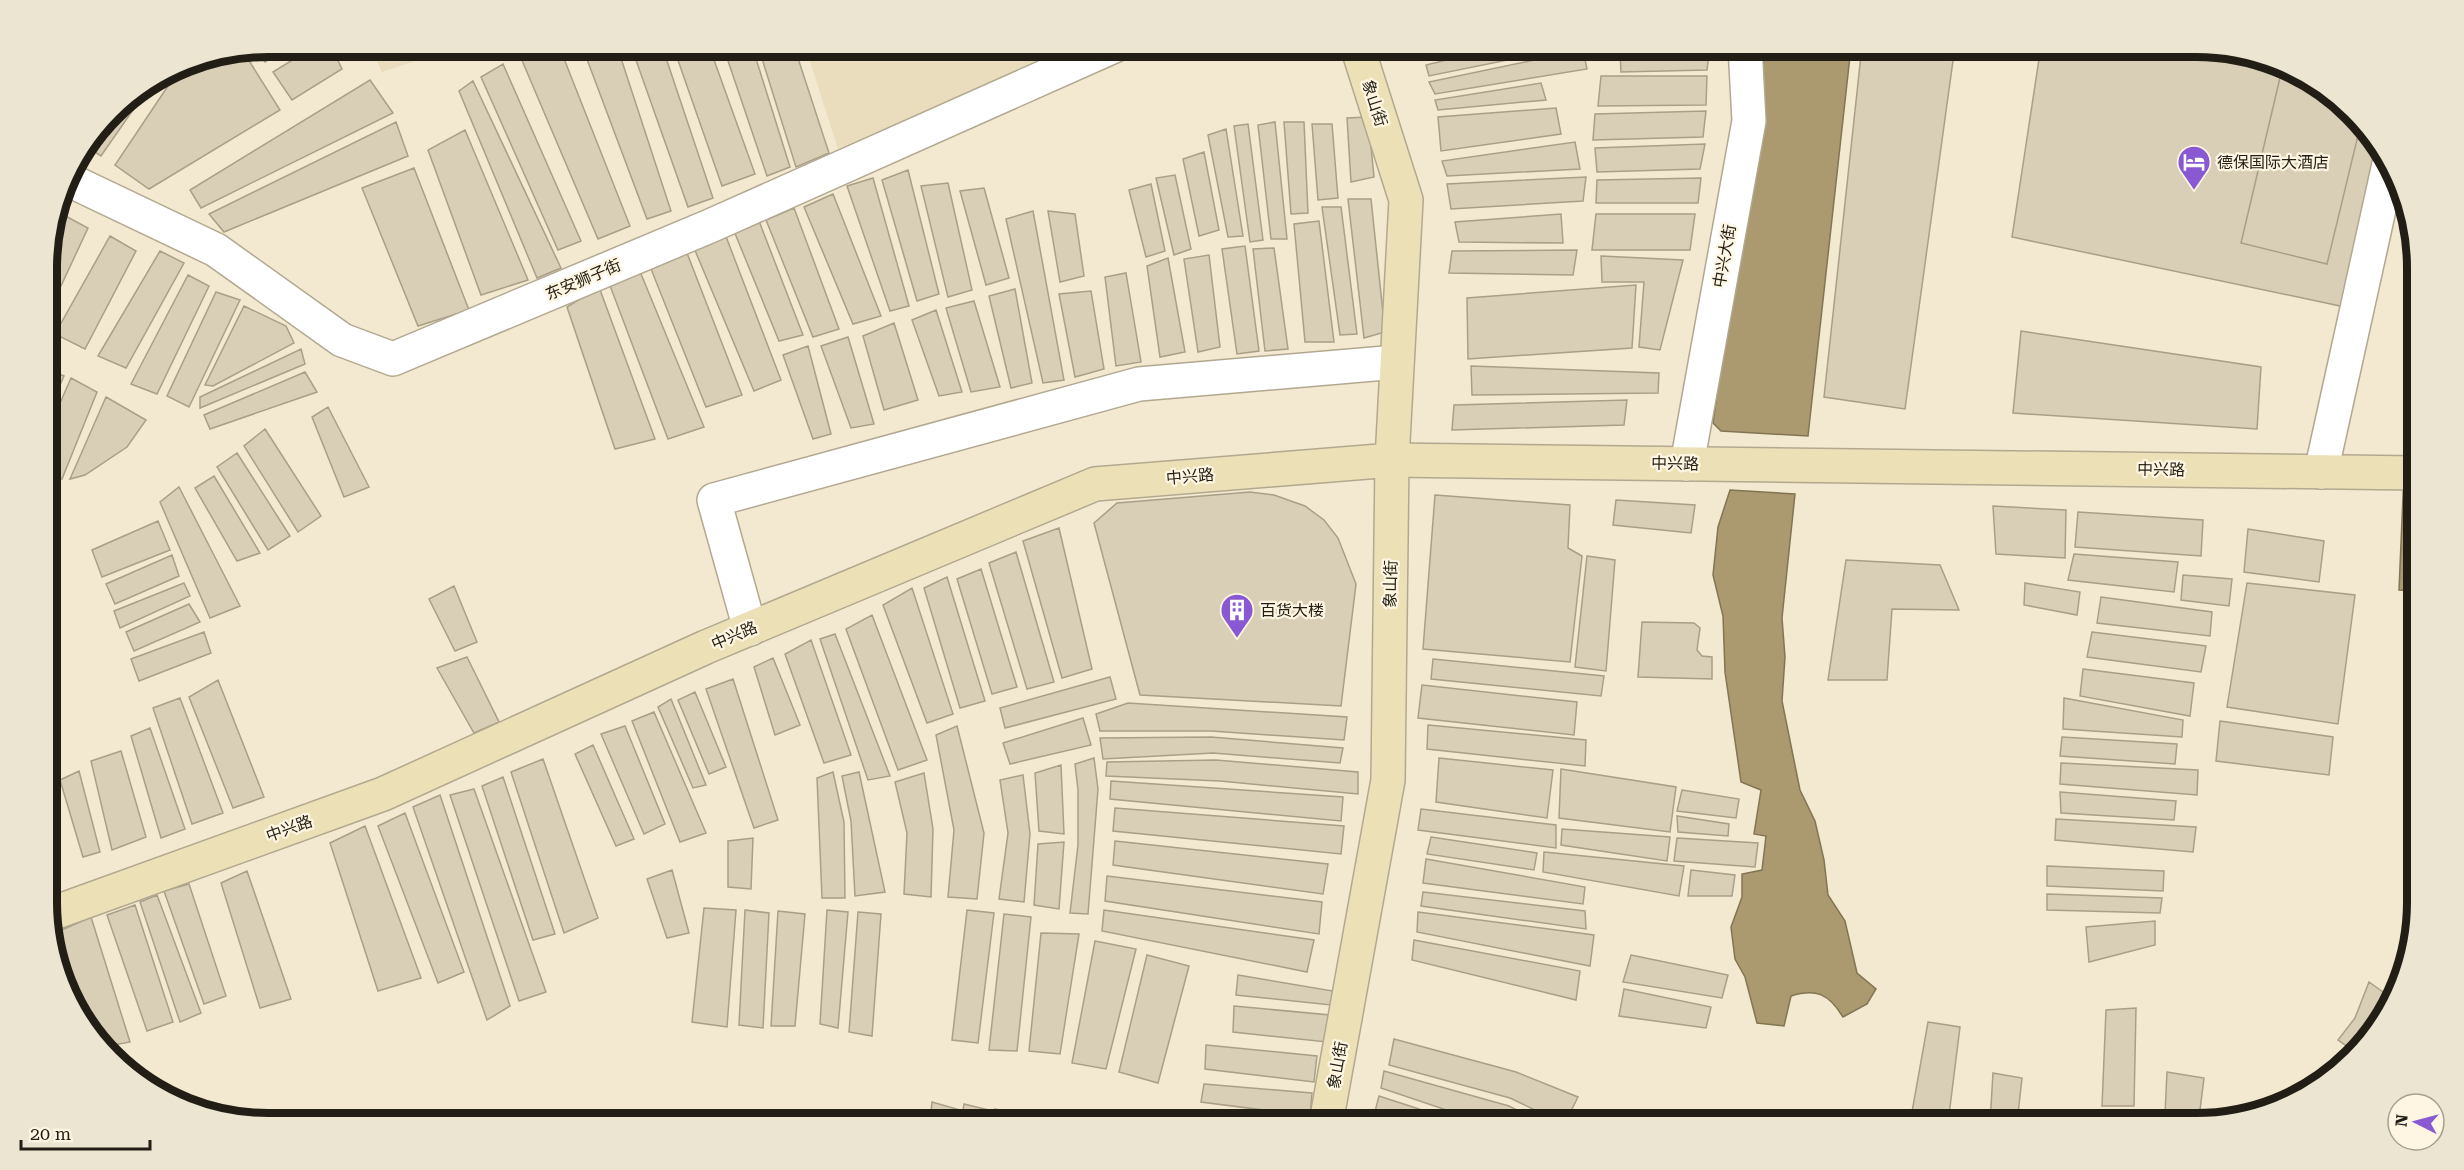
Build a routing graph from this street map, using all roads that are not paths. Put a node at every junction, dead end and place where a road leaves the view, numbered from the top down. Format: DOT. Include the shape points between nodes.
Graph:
graph roads {
  1 [pos="1089,57"];
  2 [pos="1360,57"];
  3 [pos="1746,57"];
  4 [pos="2386,177"];
  5 [pos="75,183"];
  6 [pos="1397,362"];
  7 [pos="1392,460"];
  8 [pos="1687,464"];
  9 [pos="2321,472"];
  10 [pos="2407,473"];
  11 [pos="750,629"];
  12 [pos="57,912"];
  13 [pos="1328,1113"];
  1 -- 5 [label="street, 东安狮子街" via="710,226 393,359 342,340 216,250"];
  2 -- 6 [label="main road, 象山街" via="1406,200"];
  3 -- 8 [label="street, 中兴大街" via="1749,121"];
  4 -- 9 [label="street"];
  6 -- 7 [label="main road, 象山街"];
  6 -- 11 [label="street" via="1139,384 714,500"];
  7 -- 8 [label="main road, 中兴路"];
  7 -- 11 [label="main road, 中兴路" via="1095,484"];
  7 -- 13 [label="main road, 象山街" via="1388,780"];
  8 -- 9 [label="main road, 中兴路"];
  9 -- 10 [label="main road, 中兴路"];
  11 -- 12 [label="main road, 中兴路" via="383,794"];
}
